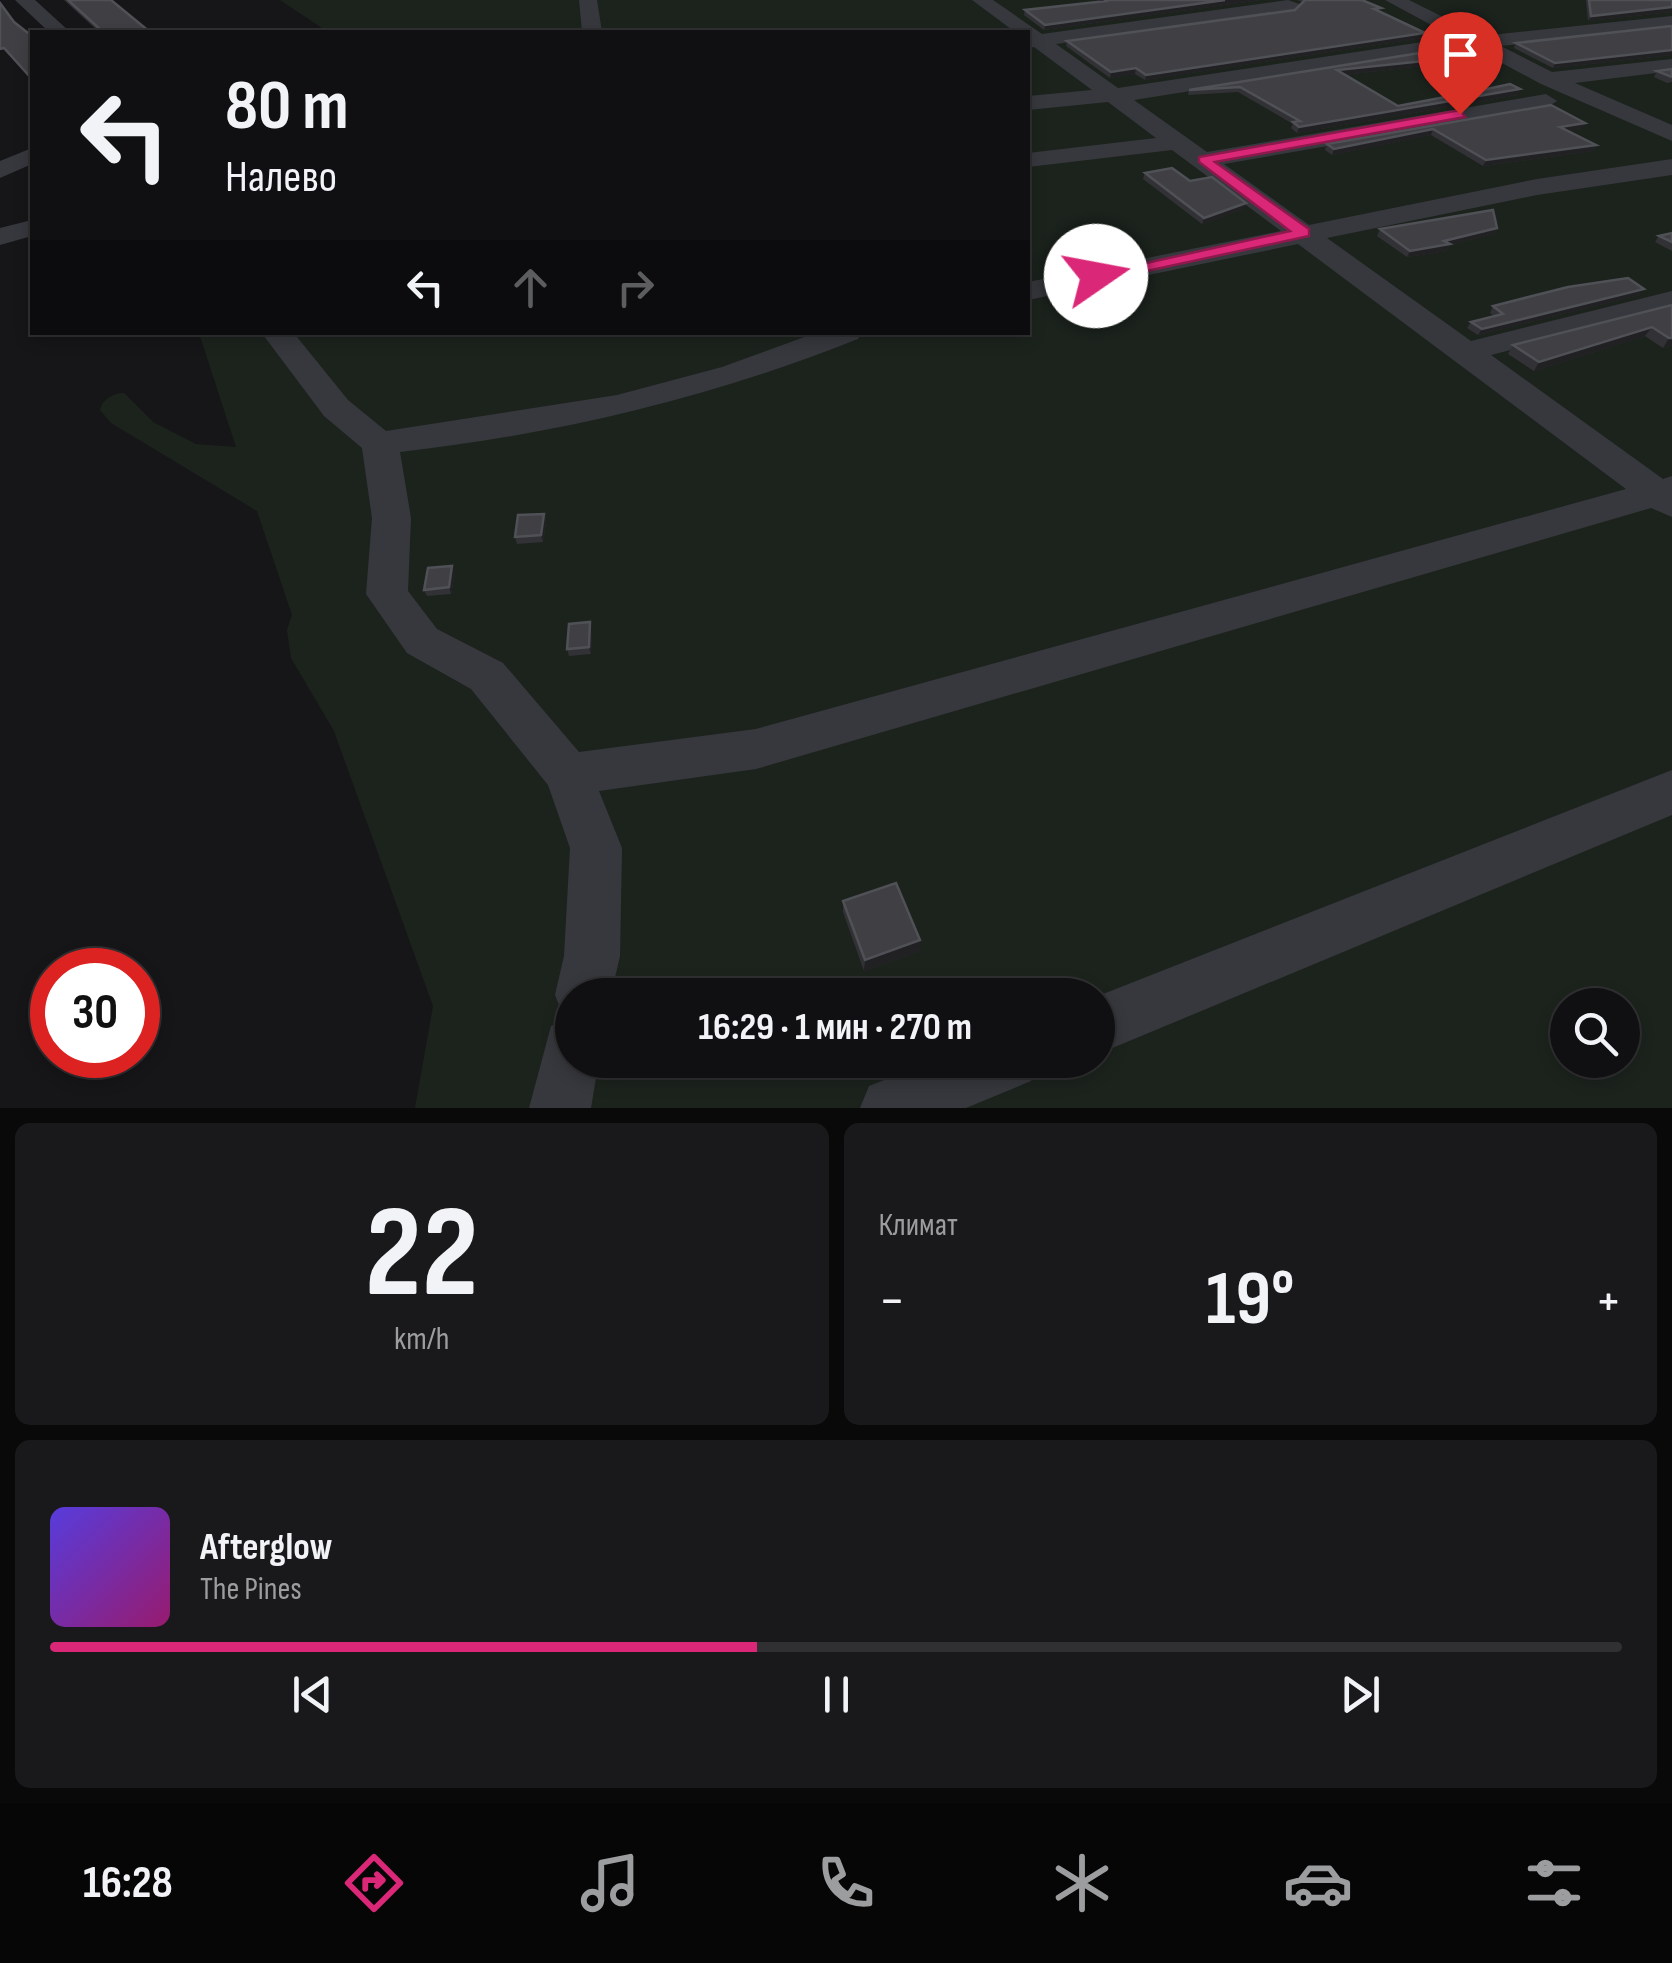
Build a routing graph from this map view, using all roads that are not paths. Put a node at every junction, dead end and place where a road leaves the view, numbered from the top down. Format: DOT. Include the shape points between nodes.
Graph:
graph roads {
  1 [pos="24,0"];
  2 [pos="588,0"];
  3 [pos="980,0"];
  4 [pos="1394,0"];
  5 [pos="1293,5"];
  6 [pos="1672,22"];
  7 [pos="58,30"];
  8 [pos="592,30"];
  9 [pos="1021,30"];
  10 [pos="1030,37"];
  11 [pos="1476,42"];
  12 [pos="1429,48"];
  13 [pos="1666,69"];
  14 [pos="1548,90"];
  15 [pos="1115,94"];
  16 [pos="1030,102"];
  17 [pos="1672,134"];
  18 [pos="1192,151"];
  19 [pos="30,156"];
  20 [pos="1030,160"];
  21 [pos="1672,167"];
  22 [pos="0,170"];
  23 [pos="30,229"];
  24 [pos="1303,233"];
  25 [pos="0,237"];
  26 [pos="1030,291"];
  27 [pos="1672,300"];
  28 [pos="278,335"];
  29 [pos="840,335"];
  30 [pos="1462,352"];
  31 [pos="378,443"];
  32 [pos="1667,496"];
  33 [pos="568,774"];
  34 [pos="1672,792"];
  35 [pos="587,978"];
  36 [pos="1115,1017"];
  37 [pos="566,1078"];
  38 [pos="965,1078"];
  39 [pos="560,1108"];
  40 [pos="891,1108"];
  1 -- 7 [label="street"];
  2 -- 8 [label="street"];
  3 -- 9 [label="street"];
  4 -- 11 [label="street"];
  5 -- 10 [label="street"];
  6 -- 11 [label="street"];
  10 -- 15 [label="street"];
  11 -- 14 [label="street"];
  12 -- 15 [label="street"];
  13 -- 14 [label="street"];
  14 -- 17 [label="street"];
  14 -- 18 [label="street"];
  15 -- 16 [label="street"];
  15 -- 18 [label="street"];
  18 -- 20 [label="street"];
  18 -- 24 [label="street"];
  19 -- 22 [label="street"];
  21 -- 24 [label="street"];
  23 -- 25 [label="street"];
  24 -- 26 [label="street"];
  24 -- 30 [label="street"];
  27 -- 30 [label="street"];
  28 -- 31 [label="street" via="336,408"];
  29 -- 31 [label="street" via="786,359 572,417"];
  30 -- 32 [label="street"];
  31 -- 33 [label="street" via="391,476 394,521 387,594 422,640 487,676"];
  32 -- 33 [label="street" via="756,749"];
  33 -- 35 [label="street" via="596,848"];
  34 -- 36 [label="street"];
  37 -- 39 [label="street"];
  38 -- 40 [label="street"];
}
